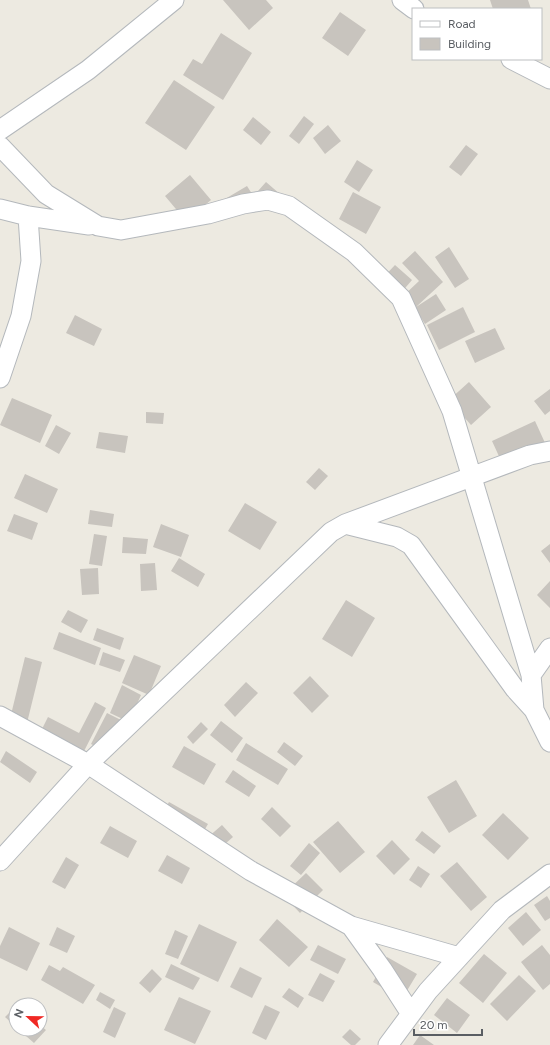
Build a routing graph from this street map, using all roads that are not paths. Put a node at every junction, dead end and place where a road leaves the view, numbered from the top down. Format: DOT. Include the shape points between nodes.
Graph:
graph roads {
  1 [pos="174,0"];
  2 [pos="402,0"];
  3 [pos="413,8"];
  4 [pos="513,60"];
  5 [pos="550,79"];
  6 [pos="0,130"];
  7 [pos="0,146"];
  8 [pos="0,209"];
  9 [pos="28,216"];
  10 [pos="98,226"];
  11 [pos="0,378"];
  12 [pos="550,450"];
  13 [pos="472,476"];
  14 [pos="345,524"];
  15 [pos="550,648"];
  16 [pos="531,675"];
  17 [pos="534,710"];
  18 [pos="0,716"];
  19 [pos="550,742"];
  20 [pos="88,764"];
  21 [pos="0,861"];
  22 [pos="550,874"];
  23 [pos="350,926"];
  24 [pos="459,956"];
  25 [pos="410,1014"];
  26 [pos="388,1045"];
  1 -- 6 [label="street" via="88,70"];
  2 -- 3 [label="street"];
  4 -- 5 [label="street"];
  7 -- 10 [label="street" via="46,194"];
  8 -- 9 [label="street"];
  9 -- 10 [label="street"];
  9 -- 11 [label="street" via="31,261 21,316"];
  10 -- 13 [label="street" via="121,230 268,200 289,206 354,252 401,298 452,411"];
  12 -- 13 [label="street"];
  13 -- 14 [label="street"];
  13 -- 16 [label="street" via="493,554"];
  14 -- 17 [label="street" via="397,537 411,545"];
  14 -- 20 [label="street" via="331,532"];
  15 -- 16 [label="street"];
  16 -- 17 [label="street"];
  17 -- 19 [label="street"];
  18 -- 20 [label="street"];
  20 -- 21 [label="street"];
  20 -- 23 [label="street" via="251,871"];
  22 -- 24 [label="street" via="502,910"];
  23 -- 24 [label="street"];
  23 -- 25 [label="street"];
  24 -- 25 [label="street"];
  25 -- 26 [label="street"];
}
